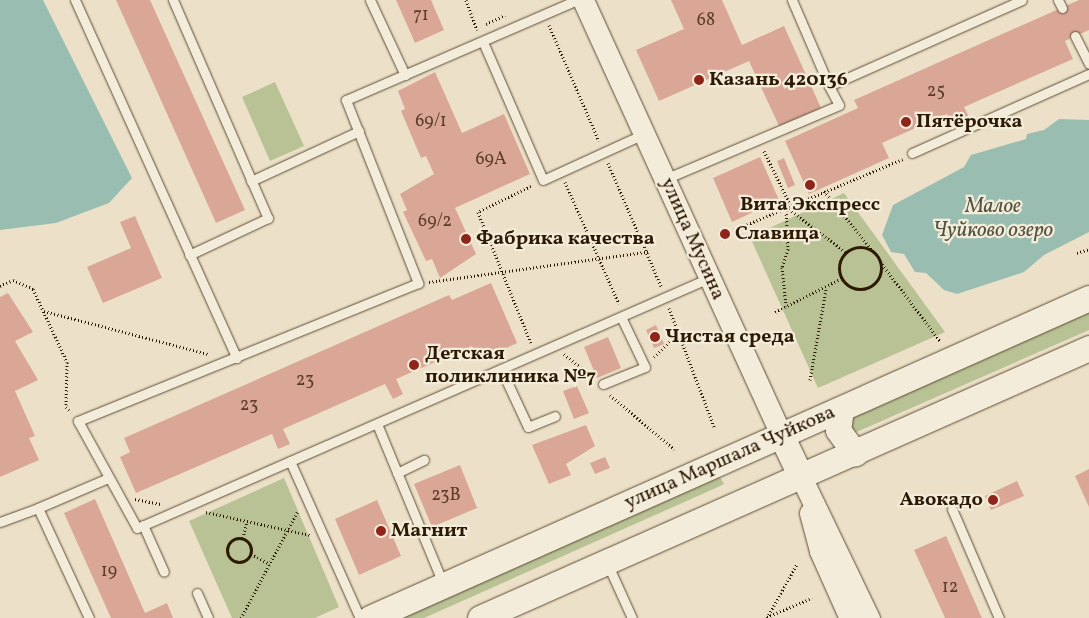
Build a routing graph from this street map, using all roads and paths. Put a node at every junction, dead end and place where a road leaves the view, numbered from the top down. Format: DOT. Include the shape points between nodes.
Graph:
graph roads {
  1 [pos="75,0"];
  2 [pos="173,0"];
  3 [pos="370,0"];
  4 [pos="466,0"];
  5 [pos="577,0"];
  6 [pos="583,0"];
  7 [pos="792,0"];
  8 [pos="1022,0"];
  9 [pos="546,16"];
  10 [pos="1075,36"];
  11 [pos="483,42"];
  12 [pos="1089,64"];
  13 [pos="1089,74"];
  14 [pos="405,75"];
  15 [pos="829,86"];
  16 [pos="359,132"];
  17 [pos="644,134"];
  18 [pos="758,139"];
  19 [pos="604,152"];
  20 [pos="912,153"];
  21 [pos="560,172"];
  22 [pos="664,179"];
  23 [pos="543,180"];
  24 [pos="252,181"];
  25 [pos="824,191"];
  26 [pos="790,204"];
  27 [pos="786,207"];
  28 [pos="734,230"];
  29 [pos="1089,249"];
  30 [pos="649,251"];
  31 [pos="846,253"];
  32 [pos="875,253"];
  33 [pos="1077,253"];
  34 [pos="189,255"];
  35 [pos="599,258"];
  36 [pos="880,262"];
  37 [pos="501,270"];
  38 [pos="710,278"];
  39 [pos="842,278"];
  40 [pos="418,283"];
  41 [pos="0,286"];
  42 [pos="826,289"];
  43 [pos="665,298"];
  44 [pos="1089,298"];
  45 [pos="786,306"];
  46 [pos="44,311"];
  47 [pos="775,312"];
  48 [pos="621,317"];
  49 [pos="679,333"];
  50 [pos="940,341"];
  51 [pos="1089,348"];
  52 [pos="536,354"];
  53 [pos="233,359"];
  54 [pos="645,366"];
  55 [pos="502,369"];
  56 [pos="810,380"];
  57 [pos="602,384"];
  58 [pos="841,409"];
  59 [pos="556,416"];
  60 [pos="78,421"];
  61 [pos="377,424"];
  62 [pos="715,429"];
  63 [pos="782,435"];
  64 [pos="855,453"];
  65 [pos="424,460"];
  66 [pos="290,462"];
  67 [pos="397,473"];
  68 [pos="801,477"];
  69 [pos="108,478"];
  70 [pos="306,495"];
  71 [pos="117,496"];
  72 [pos="38,508"];
  73 [pos="184,508"];
  74 [pos="952,509"];
  75 [pos="247,521"];
  76 [pos="0,522"];
  77 [pos="143,525"];
  78 [pos="289,530"];
  79 [pos="243,538"];
  80 [pos="325,538"];
  81 [pos="251,554"];
  82 [pos="606,562"];
  83 [pos="270,564"];
  84 [pos="797,564"];
  85 [pos="164,572"];
  86 [pos="444,585"];
  87 [pos="197,593"];
  88 [pos="812,598"];
  89 [pos="89,618"];
  90 [pos="208,618"];
  91 [pos="241,618"];
  92 [pos="360,618"];
  93 [pos="370,618"];
  94 [pos="480,618"];
  95 [pos="632,618"];
  96 [pos="767,618"];
  97 [pos="850,618"];
  98 [pos="869,618"];
  99 [pos="999,618"];
  1 -- 34 [label="lane"];
  2 -- 24 [label="lane"];
  3 -- 14 [label="lane"];
  4 -- 11 [label="path"];
  5 -- 9 [label="lane"];
  6 -- 17 [label="street, улица Мусина"];
  7 -- 15 [label="lane"];
  8 -- 15 [label="lane"];
  9 -- 11 [label="lane"];
  9 -- 19 [label="path"];
  10 -- 12 [label="lane"];
  11 -- 14 [label="lane"];
  11 -- 23 [label="lane"];
  13 -- 20 [label="lane"];
  14 -- 16 [label="lane" via="346,100"];
  15 -- 18 [label="lane" via="839,105"];
  16 -- 24 [label="lane"];
  16 -- 40 [label="lane"];
  17 -- 19 [label="lane"];
  17 -- 22 [label="street, улица Мусина"];
  18 -- 22 [label="lane"];
  18 -- 26 [label="path"];
  19 -- 21 [label="lane"];
  19 -- 30 [label="path"];
  20 -- 25 [label="path" via="894,166"];
  21 -- 23 [label="lane"];
  21 -- 35 [label="path"];
  22 -- 38 [label="street, улица Мусина"];
  23 -- 37 [label="path" via="478,212"];
  24 -- 34 [label="lane" via="268,218"];
  25 -- 26 [label="path"];
  25 -- 32 [label="path"];
  26 -- 27 [label="path"];
  27 -- 28 [label="path"];
  27 -- 31 [label="path"];
  27 -- 45 [label="path" via="788,249 782,267"];
  29 -- 33 [label="path"];
  30 -- 35 [label="path"];
  30 -- 43 [label="path"];
  31 -- 32 [label="path" via="861,248"];
  31 -- 39 [label="path" via="840,265"];
  32 -- 36 [label="path"];
  34 -- 53 [label="lane"];
  35 -- 37 [label="path"];
  35 -- 48 [label="path"];
  36 -- 39 [label="path" via="878,280 867,288 853,288"];
  36 -- 50 [label="path"];
  37 -- 40 [label="path"];
  37 -- 52 [label="path"];
  38 -- 43 [label="lane"];
  38 -- 63 [label="street, улица Мусина"];
  39 -- 42 [label="path"];
  40 -- 53 [label="lane"];
  41 -- 46 [label="path" via="13,280 33,289"];
  42 -- 45 [label="path"];
  42 -- 56 [label="path"];
  43 -- 48 [label="lane"];
  43 -- 49 [label="path"];
  44 -- 58 [label="main road, улица Маршала Чуйкова"];
  45 -- 47 [label="path"];
  46 -- 53 [label="path"];
  46 -- 60 [label="path" via="67,362 66,406"];
  48 -- 52 [label="lane"];
  48 -- 54 [label="lane"];
  49 -- 54 [label="path"];
  49 -- 62 [label="path"];
  51 -- 64 [label="main road"];
  52 -- 55 [label="lane"];
  53 -- 60 [label="lane"];
  54 -- 57 [label="lane"];
  55 -- 59 [label="lane" via="528,427"];
  55 -- 61 [label="lane"];
  58 -- 63 [label="main road, улица Маршала Чуйкова"];
  58 -- 64 [label="main road" via="838,430"];
  60 -- 69 [label="lane"];
  61 -- 66 [label="lane"];
  61 -- 67 [label="lane"];
  63 -- 68 [label="main road, улица Мусина"];
  63 -- 86 [label="main road, улица Маршала Чуйкова"];
  64 -- 68 [label="main road"];
  65 -- 67 [label="lane"];
  66 -- 70 [label="lane"];
  66 -- 73 [label="lane"];
  67 -- 86 [label="lane"];
  68 -- 82 [label="main road"];
  68 -- 97 [label="street, улица Мусина" via="820,551"];
  68 -- 98 [label="street, улица Мусина"];
  69 -- 71 [label="lane"];
  69 -- 72 [label="lane"];
  70 -- 78 [label="path"];
  70 -- 80 [label="lane"];
  71 -- 73 [label="path"];
  71 -- 77 [label="lane" via="132,524 137,528"];
  72 -- 76 [label="lane"];
  72 -- 89 [label="lane"];
  73 -- 75 [label="path"];
  73 -- 77 [label="lane"];
  74 -- 99 [label="lane"];
  75 -- 78 [label="path"];
  75 -- 79 [label="path"];
  77 -- 85 [label="lane"];
  78 -- 80 [label="path"];
  78 -- 83 [label="path"];
  79 -- 81 [label="path" via="250,544"];
  79 -- 81 [label="path" via="228,544 228,556 243,562"];
  80 -- 92 [label="lane"];
  81 -- 83 [label="path"];
  82 -- 94 [label="main road"];
  82 -- 95 [label="lane"];
  83 -- 91 [label="path"];
  84 -- 96 [label="path"];
  86 -- 93 [label="main road, улица Маршала Чуйкова"];
  87 -- 90 [label="lane"];
  88 -- 96 [label="path"];
}
